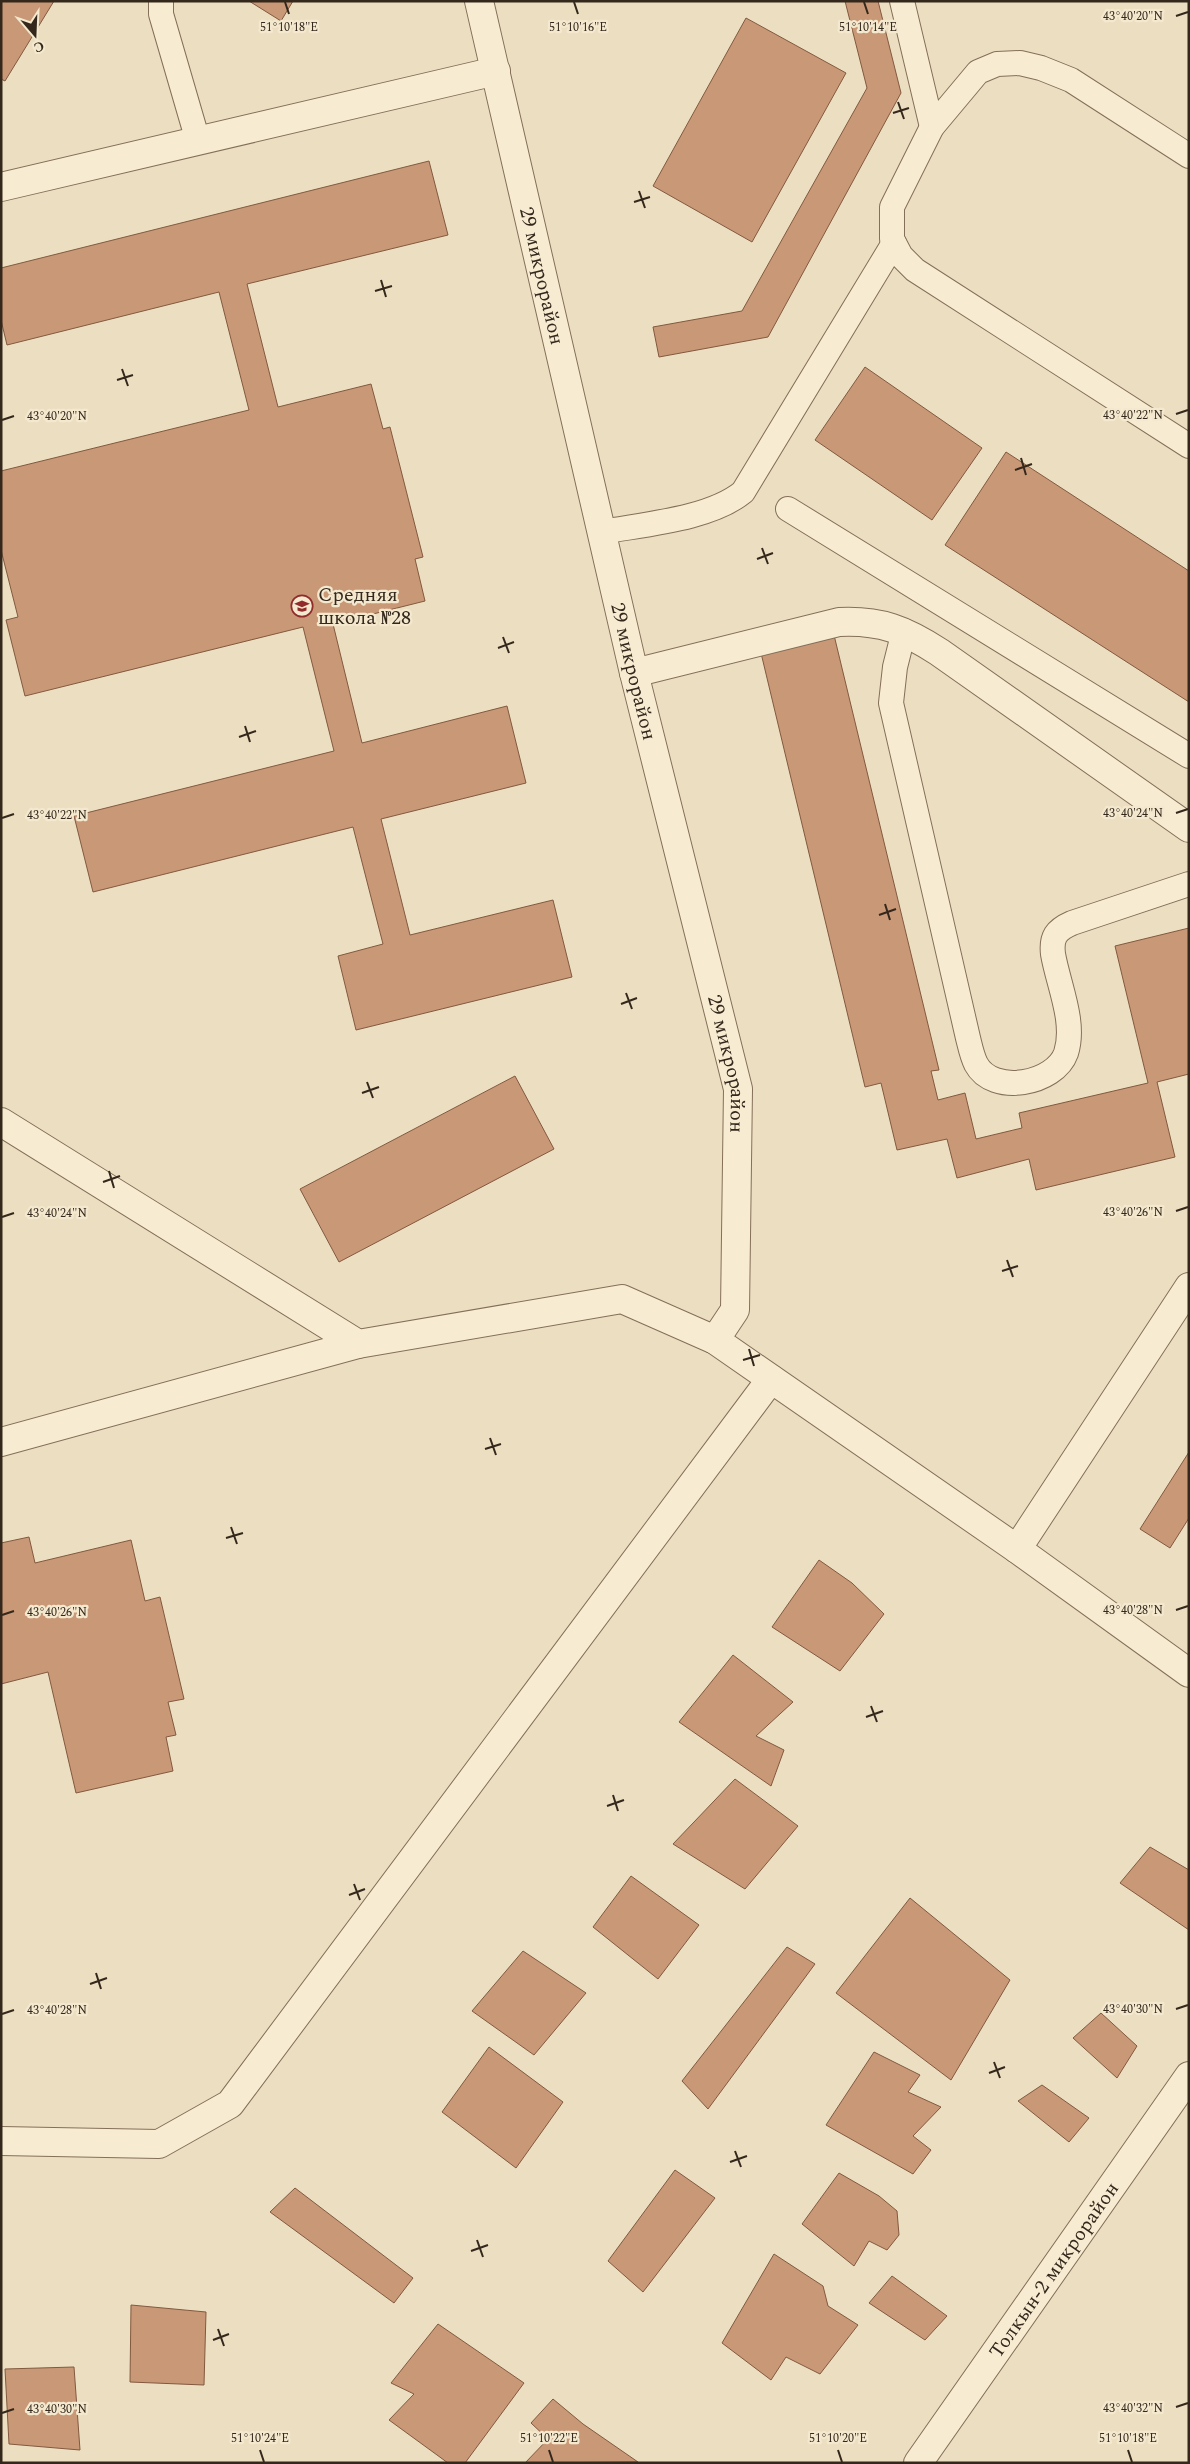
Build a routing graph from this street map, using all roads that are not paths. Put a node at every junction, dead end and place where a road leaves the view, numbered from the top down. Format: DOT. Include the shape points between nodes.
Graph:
graph roads {
  1 [pos="161,1"];
  2 [pos="479,1"];
  3 [pos="902,1"];
  4 [pos="496,71"];
  5 [pos="932,127"];
  6 [pos="198,141"];
  7 [pos="1189,156"];
  8 [pos="1,188"];
  9 [pos="894,243"];
  10 [pos="1189,446"];
  11 [pos="788,509"];
  12 [pos="602,532"];
  13 [pos="904,631"];
  14 [pos="634,673"];
  15 [pos="1189,756"];
  16 [pos="1189,828"];
  17 [pos="1189,884"];
  18 [pos="1,1122"];
  19 [pos="1189,1287"];
  20 [pos="715,1340"];
  21 [pos="358,1344"];
  22 [pos="771,1379"];
  23 [pos="1,1442"];
  24 [pos="1017,1549"];
  25 [pos="1189,1673"];
  26 [pos="1189,2076"];
  27 [pos="1,2140"];
  28 [pos="918,2463"];
  1 -- 6 [label="lane" via="161,14"];
  2 -- 4 [label="street, 29 микрорайон"];
  3 -- 5 [label="lane"];
  4 -- 6 [label="street"];
  4 -- 12 [label="street, 29 микрорайон"];
  5 -- 7 [label="lane" via="978,72 997,64 1020,63 1071,80"];
  5 -- 9 [label="lane" via="892,207 890,224"];
  6 -- 8 [label="street"];
  9 -- 10 [label="lane" via="915,270"];
  9 -- 12 [label="lane" via="743,492 732,501 705,512"];
  11 -- 15 [label="lane"];
  12 -- 14 [label="street, 29 микрорайон"];
  13 -- 14 [label="street" via="865,620 839,622"];
  13 -- 16 [label="street" via="939,652"];
  13 -- 17 [label="lane" via="891,703 968,1038 976,1064 988,1076 1017,1083 1047,1074 1060,1065 1066,1051 1068,1019 1052,954 1054,934 1072,923"];
  14 -- 20 [label="street, 29 микрорайон" via="738,1089 735,1310"];
  18 -- 21 [label="street"];
  19 -- 24 [label="street"];
  20 -- 21 [label="street" via="622,1299"];
  20 -- 22 [label="street"];
  21 -- 23 [label="street"];
  22 -- 24 [label="street"];
  22 -- 27 [label="street" via="230,2104 159,2144"];
  24 -- 25 [label="street"];
  26 -- 28 [label="street, Толкын-2 микрорайон"];
}
